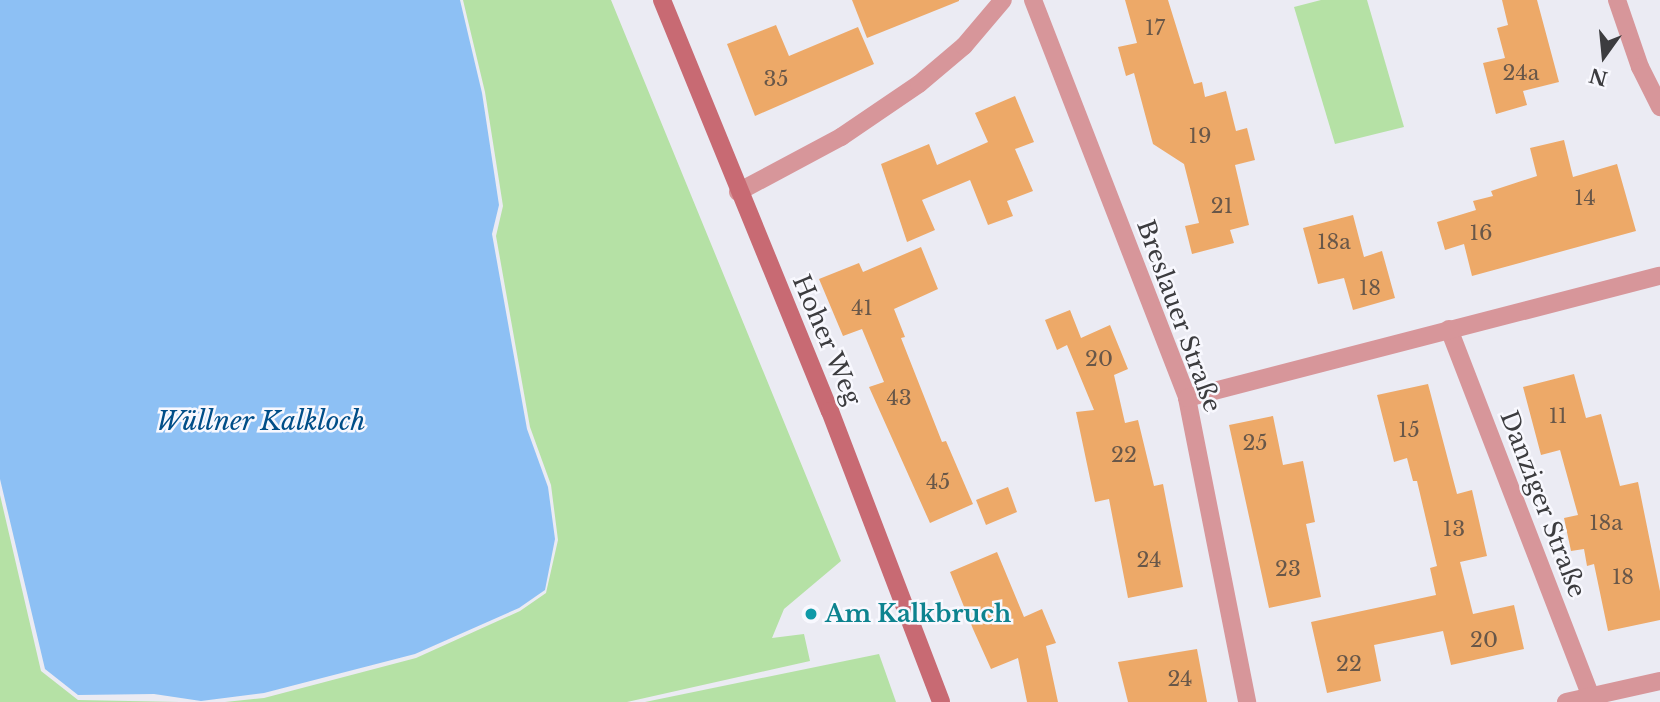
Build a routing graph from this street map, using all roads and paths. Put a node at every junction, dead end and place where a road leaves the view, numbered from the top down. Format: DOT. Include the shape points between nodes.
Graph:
graph roads {
  1 [pos="662,0"];
  2 [pos="1003,0"];
  3 [pos="1032,0"];
  4 [pos="1617,0"];
  5 [pos="1660,107"];
  6 [pos="738,192"];
  7 [pos="1660,276"];
  8 [pos="1449,329"];
  9 [pos="1187,398"];
  10 [pos="1660,681"];
  11 [pos="1591,697"];
  12 [pos="941,702"];
  13 [pos="1247,702"];
  14 [pos="1566,702"];
  1 -- 6 [label="street, Hoher Weg"];
  2 -- 6 [label="street" via="964,46 919,84 841,137"];
  3 -- 9 [label="street, Breslauer Straße"];
  4 -- 5 [label="street" via="1640,67"];
  6 -- 12 [label="street, Hoher Weg" via="830,411"];
  7 -- 8 [label="street"];
  8 -- 9 [label="street"];
  8 -- 11 [label="street, Danziger Straße"];
  9 -- 13 [label="street, Breslauer Straße"];
  10 -- 11 [label="street"];
  11 -- 14 [label="street"];
}
